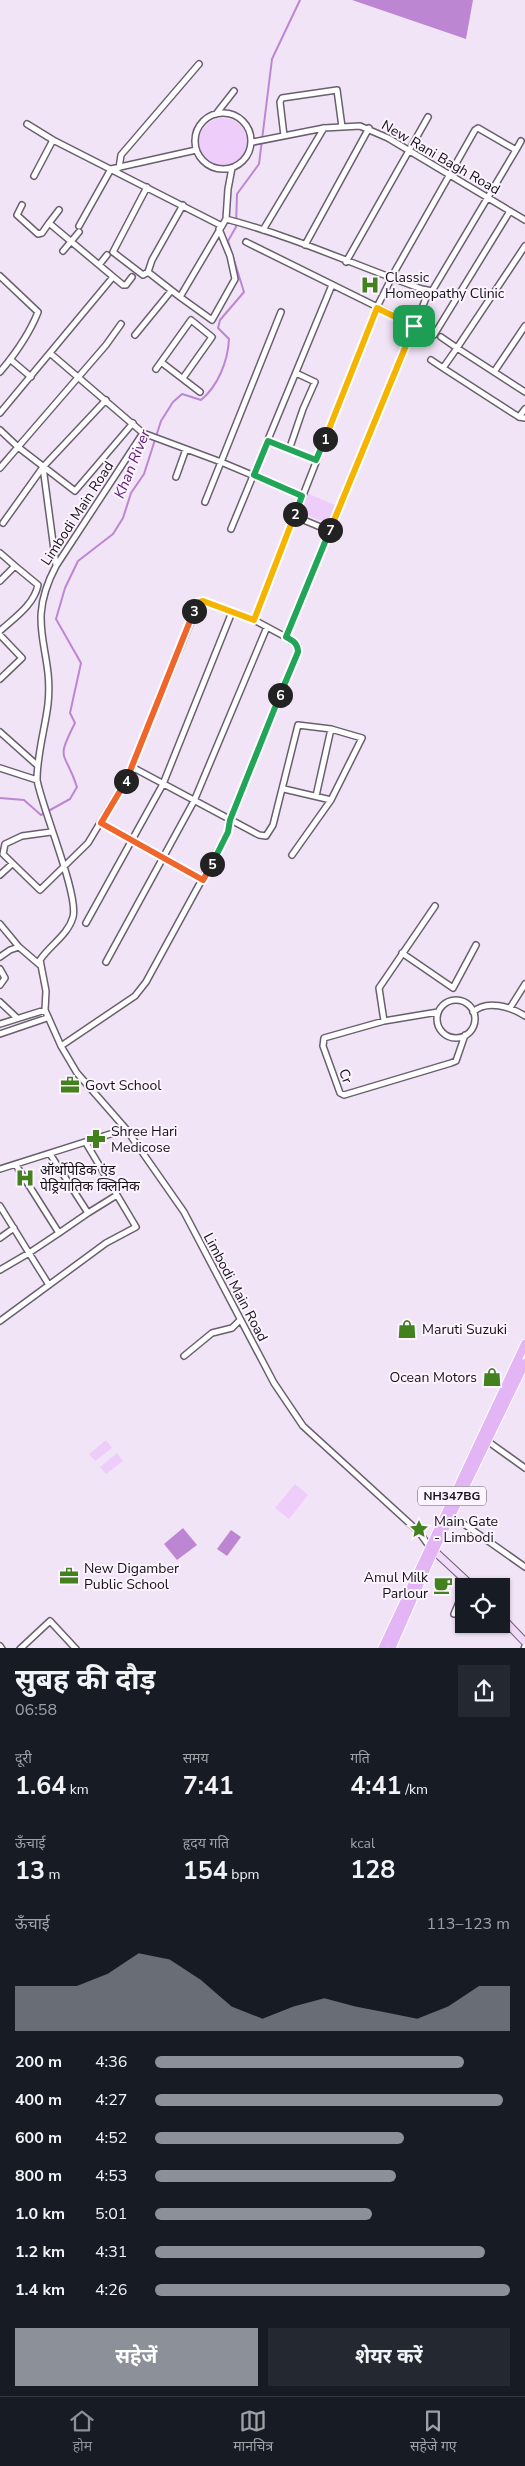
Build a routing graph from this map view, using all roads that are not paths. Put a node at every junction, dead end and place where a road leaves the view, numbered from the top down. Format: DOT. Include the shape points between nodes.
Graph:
graph roads {
  1 [pos="199,64"];
  2 [pos="234,91"];
  3 [pos="216,114"];
  4 [pos="428,117"];
  5 [pos="27,124"];
  6 [pos="342,127"];
  7 [pos="324,128"];
  8 [pos="369,128"];
  9 [pos="284,136"];
  10 [pos="53,140"];
  11 [pos="521,141"];
  12 [pos="256,142"];
  13 [pos="196,150"];
  14 [pos="516,150"];
  15 [pos="410,151"];
  16 [pos="119,168"];
  17 [pos="232,168"];
  18 [pos="111,169"];
  19 [pos="449,174"];
  20 [pos="34,176"];
  21 [pos="147,187"];
  22 [pos="488,197"];
  23 [pos="22,205"];
  24 [pos="183,205"];
  25 [pos="59,210"];
  26 [pos="510,211"];
  27 [pos="226,220"];
  28 [pos="525,220"];
  29 [pos="49,223"];
  30 [pos="221,227"];
  31 [pos="263,230"];
  32 [pos="71,242"];
  33 [pos="246,242"];
  34 [pos="305,245"];
  35 [pos="525,246"];
  36 [pos="63,251"];
  37 [pos="107,255"];
  38 [pos="346,262"];
  39 [pos="99,265"];
  40 [pos="148,272"];
  41 [pos="0,276"];
  42 [pos="113,277"];
  43 [pos="132,277"];
  44 [pos="390,281"];
  45 [pos="332,285"];
  46 [pos="171,291"];
  47 [pos="180,297"];
  48 [pos="426,298"];
  49 [pos="377,308"];
  50 [pos="198,310"];
  51 [pos="282,312"];
  52 [pos="191,320"];
  53 [pos="121,324"];
  54 [pos="414,326"];
  55 [pos="525,326"];
  56 [pos="135,335"];
  57 [pos="441,337"];
  58 [pos="457,348"];
  59 [pos="51,354"];
  60 [pos="11,360"];
  61 [pos="430,360"];
  62 [pos="161,362"];
  63 [pos="443,368"];
  64 [pos="156,369"];
  65 [pos="0,372"];
  66 [pos="494,372"];
  67 [pos="296,373"];
  68 [pos="78,376"];
  69 [pos="31,377"];
  70 [pos="183,378"];
  71 [pos="200,392"];
  72 [pos="525,392"];
  73 [pos="106,400"];
  74 [pos="525,409"];
  75 [pos="0,413"];
  76 [pos="522,418"];
  77 [pos="133,423"];
  78 [pos="0,430"];
  79 [pos="143,433"];
  80 [pos="268,441"];
  81 [pos="18,447"];
  82 [pos="186,449"];
  83 [pos="289,450"];
  84 [pos="316,460"];
  85 [pos="221,462"];
  86 [pos="0,468"];
  87 [pos="43,468"];
  88 [pos="254,475"];
  89 [pos="176,477"];
  90 [pos="302,496"];
  91 [pos="205,502"];
  92 [pos="294,516"];
  93 [pos="3,523"];
  94 [pos="231,529"];
  95 [pos="330,531"];
  96 [pos="0,553"];
  97 [pos="15,566"];
  98 [pos="56,566"];
  99 [pos="0,581"];
  100 [pos="232,612"];
  101 [pos="254,620"];
  102 [pos="267,627"];
  103 [pos="0,631"];
  104 [pos="0,635"];
  105 [pos="286,637"];
  106 [pos="0,679"];
  107 [pos="331,730"];
  108 [pos="0,732"];
  109 [pos="37,765"];
  110 [pos="132,767"];
  111 [pos="0,768"];
  112 [pos="37,780"];
  113 [pos="163,784"];
  114 [pos="284,789"];
  115 [pos="316,796"];
  116 [pos="331,800"];
  117 [pos="194,801"];
  118 [pos="230,820"];
  119 [pos="101,823"];
  120 [pos="51,832"];
  121 [pos="133,840"];
  122 [pos="292,856"];
  123 [pos="164,859"];
  124 [pos="12,864"];
  125 [pos="63,869"];
  126 [pos="0,875"];
  127 [pos="203,880"];
  128 [pos="435,906"];
  129 [pos="86,923"];
  130 [pos="0,924"];
  131 [pos="476,946"];
  132 [pos="19,947"];
  133 [pos="402,953"];
  134 [pos="0,957"];
  135 [pos="106,962"];
  136 [pos="40,965"];
  137 [pos="0,969"];
  138 [pos="525,984"];
  139 [pos="0,985"];
  140 [pos="453,988"];
  141 [pos="455,1000"];
  142 [pos="0,1002"];
  143 [pos="510,1008"];
  144 [pos="45,1010"];
  145 [pos="438,1012"];
  146 [pos="473,1012"];
  147 [pos="525,1016"];
  148 [pos="17,1018"];
  149 [pos="47,1018"];
  150 [pos="384,1021"];
  151 [pos="0,1024"];
  152 [pos="0,1034"];
  153 [pos="465,1036"];
  154 [pos="60,1046"];
  155 [pos="126,1129"];
  156 [pos="86,1143"];
  157 [pos="50,1154"];
  158 [pos="16,1165"];
  159 [pos="0,1170"];
  160 [pos="117,1195"];
  161 [pos="0,1206"];
  162 [pos="88,1213"];
  163 [pos="14,1228"];
  164 [pos="59,1233"];
  165 [pos="0,1238"];
  166 [pos="29,1253"];
  167 [pos="0,1270"];
  168 [pos="49,1285"];
  169 [pos="240,1320"];
  170 [pos="0,1321"];
  171 [pos="525,1344"];
  172 [pos="184,1356"];
  173 [pos="525,1363"];
  174 [pos="484,1439"];
  175 [pos="525,1468"];
  176 [pos="450,1518"];
  177 [pos="432,1549"];
  178 [pos="525,1567"];
  179 [pos="461,1578"];
  180 [pos="510,1626"];
  181 [pos="525,1642"];
  182 [pos="20,1648"];
  183 [pos="76,1648"];
  184 [pos="382,1648"];
  185 [pos="391,1648"];
  1 -- 16 [label="street" via="121,154"];
  2 -- 3 [label="street"];
  3 -- 12 [label="street" via="233,115 242,120"];
  3 -- 13 [label="street" via="198,126"];
  4 -- 15 [label="street"];
  5 -- 10 [label="street"];
  6 -- 7 [label="street, New Rani Bagh Road"];
  6 -- 8 [label="street, New Rani Bagh Road"];
  6 -- 9 [label="street" via="338,90 282,98"];
  7 -- 9 [label="street, New Rani Bagh Road"];
  7 -- 31 [label="street"];
  8 -- 15 [label="street, New Rani Bagh Road"];
  8 -- 34 [label="street"];
  9 -- 12 [label="street, New Rani Bagh Road"];
  10 -- 18 [label="street"];
  10 -- 20 [label="street"];
  11 -- 14 [label="street"];
  12 -- 17 [label="street" via="245,159"];
  13 -- 16 [label="street"];
  13 -- 17 [label="street" via="204,163 213,168"];
  14 -- 19 [label="street" via="478,128"];
  14 -- 22 [label="street"];
  15 -- 19 [label="street, New Rani Bagh Road"];
  15 -- 38 [label="street"];
  16 -- 18 [label="street"];
  17 -- 27 [label="street"];
  18 -- 21 [label="street"];
  18 -- 32 [label="street"];
  19 -- 22 [label="street, New Rani Bagh Road"];
  19 -- 44 [label="street"];
  21 -- 24 [label="street"];
  21 -- 40 [label="street" via="113,252 138,273"];
  22 -- 26 [label="street, New Rani Bagh Road"];
  22 -- 44 [label="street" via="432,291"];
  23 -- 29 [label="street" via="16,212 17,216 38,234"];
  24 -- 30 [label="street"];
  24 -- 40 [label="street"];
  25 -- 29 [label="street"];
  26 -- 28 [label="street, New Rani Bagh Road"];
  26 -- 54 [label="street" via="438,333 430,335"];
  27 -- 30 [label="street"];
  27 -- 31 [label="street"];
  29 -- 32 [label="street"];
  30 -- 47 [label="street"];
  30 -- 50 [label="street" via="235,279 213,319"];
  31 -- 34 [label="street"];
  32 -- 36 [label="street"];
  32 -- 39 [label="street"];
  33 -- 45 [label="street"];
  34 -- 38 [label="street"];
  35 -- 58 [label="street"];
  37 -- 39 [label="street"];
  38 -- 44 [label="street"];
  39 -- 42 [label="street"];
  40 -- 46 [label="street"];
  41 -- 60 [label="street" via="38,312"];
  42 -- 43 [label="street" via="124,285"];
  42 -- 59 [label="street"];
  44 -- 49 [label="street"];
  45 -- 49 [label="street"];
  45 -- 67 [label="street"];
  46 -- 47 [label="street"];
  46 -- 56 [label="street"];
  47 -- 50 [label="street"];
  48 -- 54 [label="street"];
  49 -- 54 [label="street"];
  49 -- 84 [label="street"];
  50 -- 52 [label="street"];
  51 -- 85 [label="street"];
  52 -- 62 [label="street"];
  52 -- 70 [label="street" via="212,337"];
  53 -- 68 [label="street"];
  54 -- 95 [label="street"];
  55 -- 66 [label="street"];
  57 -- 58 [label="street"];
  58 -- 63 [label="street"];
  58 -- 66 [label="street"];
  59 -- 68 [label="street"];
  59 -- 69 [label="street"];
  60 -- 65 [label="street"];
  60 -- 69 [label="street"];
  61 -- 63 [label="street"];
  62 -- 64 [label="street"];
  62 -- 70 [label="street"];
  63 -- 76 [label="street"];
  66 -- 72 [label="street"];
  67 -- 80 [label="street"];
  67 -- 83 [label="street" via="315,382"];
  68 -- 73 [label="street"];
  68 -- 81 [label="street"];
  69 -- 75 [label="street"];
  70 -- 71 [label="street"];
  73 -- 77 [label="street"];
  73 -- 87 [label="street"];
  74 -- 76 [label="street"];
  77 -- 79 [label="street"];
  77 -- 87 [label="street" via="75,491"];
  78 -- 81 [label="street"];
  79 -- 82 [label="street"];
  79 -- 98 [label="street, Limbodi Main Road"];
  80 -- 83 [label="street"];
  80 -- 88 [label="street"];
  81 -- 86 [label="street"];
  81 -- 87 [label="street"];
  82 -- 85 [label="street"];
  82 -- 89 [label="street"];
  83 -- 84 [label="street"];
  84 -- 90 [label="street"];
  85 -- 88 [label="street"];
  85 -- 91 [label="street"];
  87 -- 93 [label="street"];
  87 -- 98 [label="street"];
  88 -- 90 [label="street"];
  88 -- 94 [label="street"];
  90 -- 92 [label="street"];
  92 -- 95 [label="street"];
  92 -- 101 [label="street"];
  95 -- 105 [label="street"];
  96 -- 97 [label="street"];
  97 -- 99 [label="street"];
  97 -- 103 [label="street" via="38,585 29,604"];
  98 -- 109 [label="street, Limbodi Main Road" via="46,583 39,619 48,703"];
  100 -- 101 [label="street"];
  100 -- 110 [label="street" via="203,601 196,606"];
  100 -- 113 [label="street"];
  101 -- 102 [label="street"];
  102 -- 105 [label="street"];
  102 -- 117 [label="street"];
  104 -- 106 [label="street" via="22,658"];
  105 -- 118 [label="street" via="295,642 298,652"];
  107 -- 114 [label="street" via="298,725"];
  107 -- 115 [label="street"];
  107 -- 116 [label="street" via="360,736 362,740"];
  108 -- 109 [label="street"];
  109 -- 112 [label="street, Limbodi Main Road"];
  110 -- 113 [label="street"];
  110 -- 119 [label="street"];
  111 -- 112 [label="street"];
  112 -- 120 [label="street, Limbodi Main Road"];
  113 -- 117 [label="street"];
  113 -- 121 [label="street"];
  114 -- 115 [label="street"];
  114 -- 118 [label="street" via="273,825 266,836"];
  115 -- 116 [label="street"];
  116 -- 122 [label="street"];
  117 -- 118 [label="street"];
  117 -- 123 [label="street"];
  118 -- 127 [label="street" via="223,843"];
  119 -- 121 [label="street"];
  119 -- 125 [label="street"];
  120 -- 124 [label="street" via="22,836 5,844 3,854"];
  120 -- 125 [label="street, Limbodi Main Road"];
  121 -- 123 [label="street"];
  121 -- 129 [label="street"];
  123 -- 127 [label="street"];
  123 -- 135 [label="street"];
  124 -- 125 [label="street" via="40,890"];
  124 -- 126 [label="street"];
  125 -- 136 [label="street, Limbodi Main Road" via="73,902 73,917 68,928 40,960"];
  127 -- 154 [label="street" via="164,953 135,996"];
  128 -- 133 [label="street"];
  130 -- 132 [label="street"];
  131 -- 140 [label="street"];
  132 -- 134 [label="street"];
  132 -- 136 [label="street"];
  133 -- 140 [label="street"];
  133 -- 150 [label="street" via="379,988"];
  136 -- 144 [label="street, Limbodi Main Road" via="46,990"];
  137 -- 139 [label="street" via="5,978"];
  138 -- 143 [label="street"];
  140 -- 141 [label="street"];
  141 -- 145 [label="street" via="446,1002"];
  141 -- 146 [label="street" via="468,1004"];
  142 -- 148 [label="street"];
  143 -- 146 [label="street" via="483,1006"];
  143 -- 147 [label="street"];
  144 -- 148 [label="street"];
  144 -- 149 [label="street, Limbodi Main Road"];
  145 -- 150 [label="street, Cr"];
  145 -- 153 [label="street" via="436,1020 442,1032 453,1038"];
  146 -- 153 [label="street" via="474,1025"];
  148 -- 151 [label="street"];
  149 -- 152 [label="street"];
  149 -- 154 [label="street, Limbodi Main Road"];
  150 -- 153 [label="street, Cr" via="324,1038 323,1046 342,1094 451,1063 456,1060"];
  154 -- 155 [label="street, Limbodi Main Road" via="77,1074"];
  155 -- 156 [label="street"];
  155 -- 169 [label="street, Limbodi Main Road" via="184,1212"];
  156 -- 157 [label="street"];
  156 -- 160 [label="street"];
  157 -- 158 [label="street"];
  157 -- 162 [label="street"];
  158 -- 159 [label="street"];
  158 -- 164 [label="street"];
  160 -- 162 [label="street"];
  160 -- 168 [label="street" via="136,1227 106,1243"];
  161 -- 163 [label="street"];
  162 -- 164 [label="street"];
  163 -- 165 [label="street"];
  163 -- 166 [label="street"];
  164 -- 166 [label="street"];
  166 -- 167 [label="street"];
  166 -- 168 [label="street"];
  168 -- 170 [label="street"];
  169 -- 172 [label="street" via="232,1328 212,1332"];
  169 -- 177 [label="street, Limbodi Main Road" via="274,1383 303,1426 419,1532"];
  171 -- 174 [label="main road, NH347BG"];
  173 -- 174 [label="main road, NH347BG"];
  174 -- 175 [label="street"];
  174 -- 176 [label="main road, NH347BG"];
  174 -- 177 [label="main road, NH347BG"];
  176 -- 177 [label="main road, NH347BG"];
  176 -- 178 [label="street" via="464,1524"];
  177 -- 179 [label="street"];
  177 -- 184 [label="main road, NH347BG"];
  177 -- 185 [label="main road, NH347BG"];
  180 -- 181 [label="street"];
  182 -- 183 [label="street" via="50,1621"];
}
